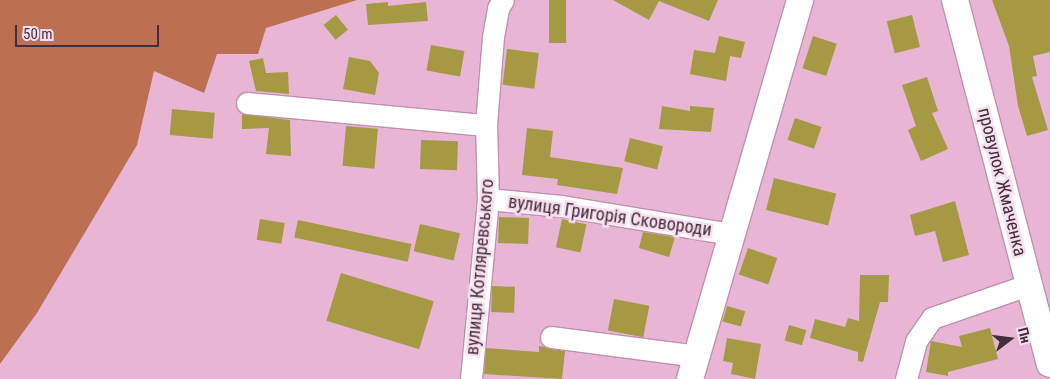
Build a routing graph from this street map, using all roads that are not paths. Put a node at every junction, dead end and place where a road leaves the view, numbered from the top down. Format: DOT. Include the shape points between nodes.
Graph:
graph roads {
  1 [pos="503,0"];
  2 [pos="800,0"];
  3 [pos="955,0"];
  4 [pos="247,103"];
  5 [pos="486,126"];
  6 [pos="488,199"];
  7 [pos="732,234"];
  8 [pos="1028,285"];
  9 [pos="551,337"];
  10 [pos="1050,364"];
  11 [pos="694,368"];
  12 [pos="471,379"];
  13 [pos="906,379"];
  1 -- 5 [label="street, вулиця Котляревського" via="498,8 493,37"];
  2 -- 7 [label="street, вулиця Григорія Сковороди"];
  3 -- 8 [label="street, провулок Жмаченка"];
  4 -- 5 [label="street"];
  5 -- 6 [label="street, вулиця Котляревського"];
  6 -- 7 [label="street, вулиця Григорія Сковороди" via="562,206"];
  6 -- 12 [label="street, вулиця Котляревського"];
  7 -- 11 [label="street, вулиця Григорія Сковороди"];
  8 -- 10 [label="street, провулок Жмаченка"];
  8 -- 13 [label="street" via="932,318 916,341"];
  9 -- 11 [label="street, вулиця Григорія Сковороди"];
}
